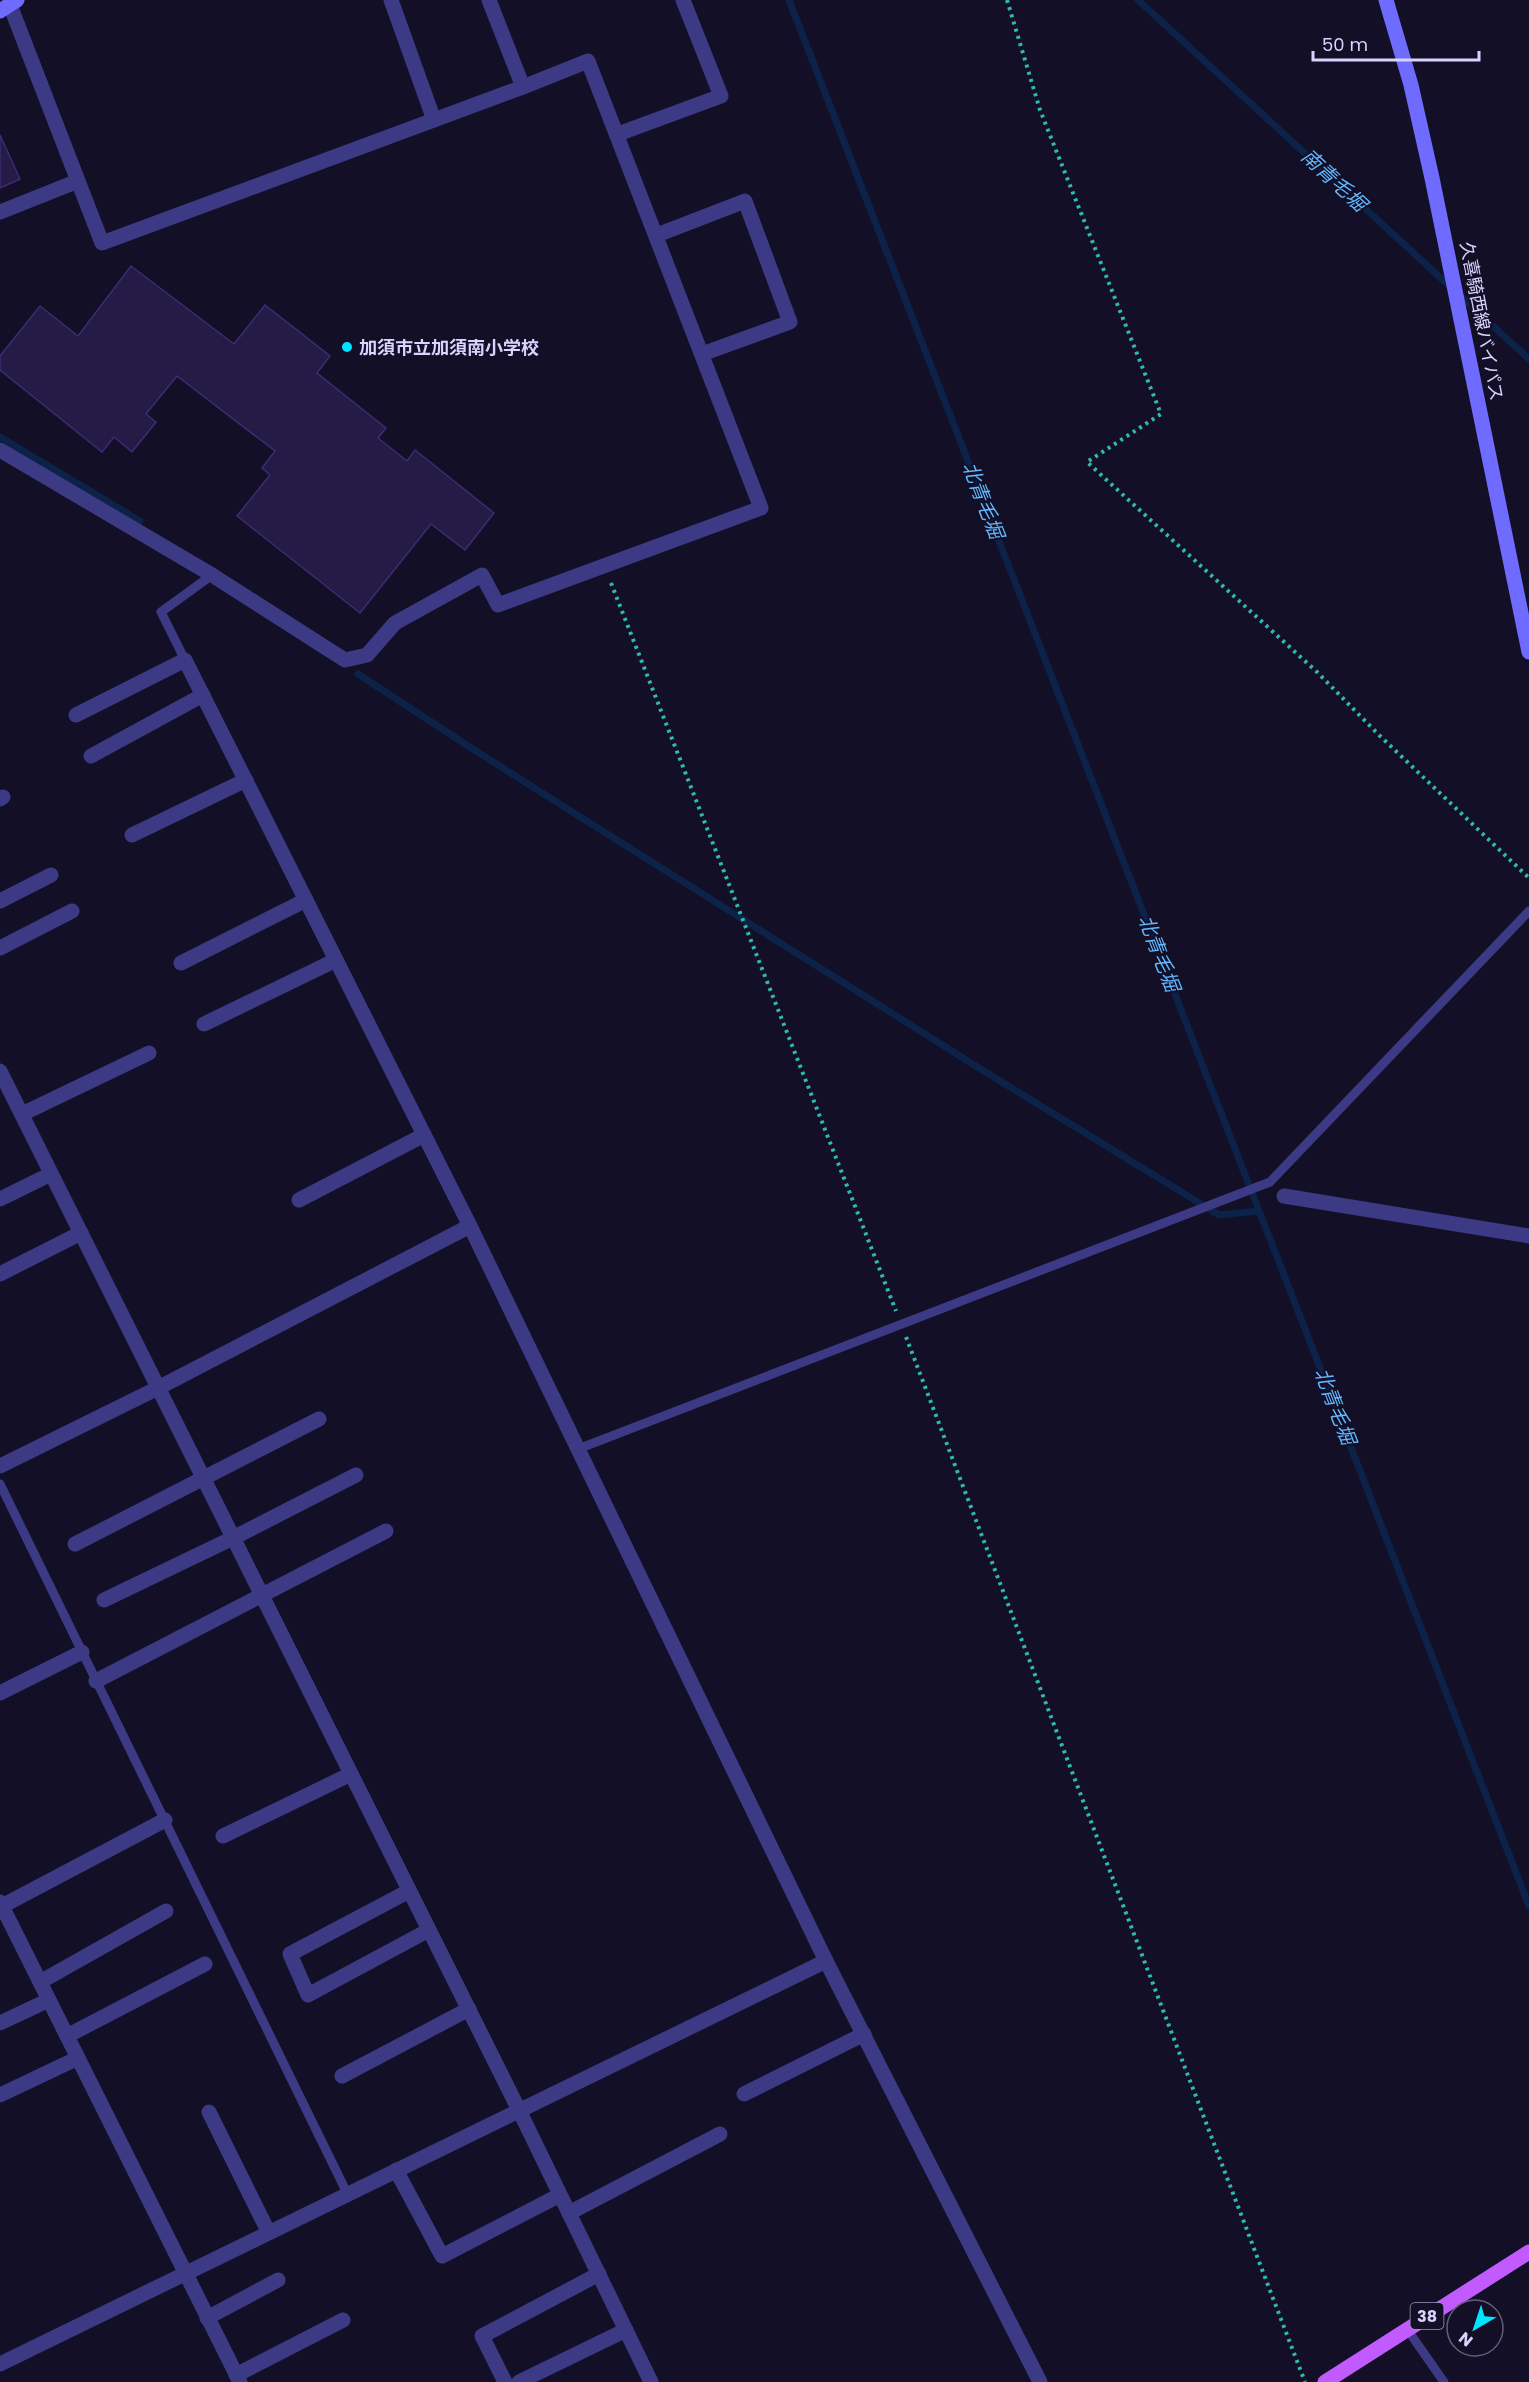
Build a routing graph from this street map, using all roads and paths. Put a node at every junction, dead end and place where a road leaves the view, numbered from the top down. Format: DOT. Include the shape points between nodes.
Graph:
graph roads {
  1 [pos="391,0"];
  2 [pos="489,0"];
  3 [pos="683,0"];
  4 [pos="1007,0"];
  5 [pos="1386,0"];
  6 [pos="9,5"];
  7 [pos="523,87"];
  8 [pos="434,120"];
  9 [pos="618,134"];
  10 [pos="78,181"];
  11 [pos="0,212"];
  12 [pos="657,235"];
  13 [pos="702,354"];
  14 [pos="0,450"];
  15 [pos="605,567"];
  16 [pos="212,575"];
  17 [pos="1529,652"];
  18 [pos="185,660"];
  19 [pos="203,695"];
  20 [pos="76,715"];
  21 [pos="91,756"];
  22 [pos="246,780"];
  23 [pos="132,835"];
  24 [pos="51,875"];
  25 [pos="1529,878"];
  26 [pos="306,900"];
  27 [pos="0,902"];
  28 [pos="72,911"];
  29 [pos="1529,912"];
  30 [pos="0,948"];
  31 [pos="336,960"];
  32 [pos="181,963"];
  33 [pos="204,1024"];
  34 [pos="149,1053"];
  35 [pos="0,1071"];
  36 [pos="6,1096"];
  37 [pos="22,1114"];
  38 [pos="424,1135"];
  39 [pos="51,1174"];
  40 [pos="1267,1183"];
  41 [pos="1284,1197"];
  42 [pos="0,1199"];
  43 [pos="299,1200"];
  44 [pos="470,1226"];
  45 [pos="81,1233"];
  46 [pos="1529,1236"];
  47 [pos="0,1274"];
  48 [pos="901,1324"];
  49 [pos="158,1388"];
  50 [pos="319,1419"];
  51 [pos="578,1449"];
  52 [pos="0,1466"];
  53 [pos="356,1475"];
  54 [pos="202,1477"];
  55 [pos="0,1484"];
  56 [pos="386,1531"];
  57 [pos="233,1538"];
  58 [pos="75,1544"];
  59 [pos="262,1596"];
  60 [pos="104,1600"];
  61 [pos="82,1652"];
  62 [pos="96,1681"];
  63 [pos="0,1693"];
  64 [pos="351,1774"];
  65 [pos="165,1820"];
  66 [pos="223,1836"];
  67 [pos="409,1891"];
  68 [pos="1,1904"];
  69 [pos="166,1911"];
  70 [pos="429,1930"];
  71 [pos="826,1961"];
  72 [pos="205,1964"];
  73 [pos="40,1982"];
  74 [pos="49,2000"];
  75 [pos="469,2009"];
  76 [pos="0,2023"];
  77 [pos="864,2034"];
  78 [pos="67,2036"];
  79 [pos="78,2058"];
  80 [pos="342,2076"];
  81 [pos="744,2094"];
  82 [pos="0,2095"];
  83 [pos="519,2110"];
  84 [pos="209,2112"];
  85 [pos="720,2134"];
  86 [pos="396,2170"];
  87 [pos="347,2193"];
  88 [pos="560,2195"];
  89 [pos="569,2213"];
  90 [pos="268,2231"];
  91 [pos="1529,2252"];
  92 [pos="185,2272"];
  93 [pos="599,2274"];
  94 [pos="278,2280"];
  95 [pos="207,2318"];
  96 [pos="343,2320"];
  97 [pos="1407,2329"];
  98 [pos="626,2330"];
  99 [pos="0,2364"];
  100 [pos="238,2378"];
  101 [pos="505,2382"];
  102 [pos="519,2382"];
  103 [pos="651,2382"];
  104 [pos="1040,2382"];
  105 [pos="1305,2382"];
  106 [pos="1326,2382"];
  107 [pos="1444,2382"];
  1 -- 8 [label="street"];
  2 -- 7 [label="street"];
  3 -- 9 [label="street" via="721,96"];
  4 -- 25 [label="path" via="1040,110 1161,414 1087,462 1317,672"];
  5 -- 17 [label="main road, 久喜騎西線バイパス" via="1411,85 1449,256"];
  6 -- 10 [label="street"];
  7 -- 8 [label="street"];
  7 -- 9 [label="street" via="588,61"];
  8 -- 10 [label="street" via="102,243"];
  9 -- 12 [label="street"];
  10 -- 11 [label="street"];
  12 -- 13 [label="street"];
  12 -- 13 [label="street" via="745,201 790,322"];
  13 -- 15 [label="street" via="761,508"];
  14 -- 16 [label="street"];
  15 -- 16 [label="street" via="498,605 482,575 396,623 367,655 345,660"];
  15 -- 48 [label="path"];
  16 -- 18 [label="lane" via="161,612"];
  18 -- 19 [label="street"];
  18 -- 20 [label="street"];
  19 -- 21 [label="street"];
  19 -- 22 [label="street"];
  22 -- 23 [label="street"];
  22 -- 26 [label="street"];
  24 -- 27 [label="street"];
  26 -- 31 [label="street"];
  26 -- 32 [label="street"];
  28 -- 30 [label="street"];
  29 -- 40 [label="lane"];
  31 -- 33 [label="street"];
  31 -- 38 [label="street"];
  34 -- 37 [label="street"];
  35 -- 36 [label="street"];
  36 -- 37 [label="street"];
  37 -- 39 [label="street"];
  38 -- 43 [label="street"];
  38 -- 44 [label="street"];
  39 -- 42 [label="street"];
  39 -- 45 [label="street"];
  40 -- 41 [label="lane"];
  40 -- 48 [label="lane"];
  41 -- 46 [label="street"];
  44 -- 49 [label="street"];
  44 -- 51 [label="street"];
  45 -- 47 [label="street"];
  45 -- 49 [label="street"];
  48 -- 51 [label="lane"];
  48 -- 105 [label="path"];
  49 -- 52 [label="street"];
  49 -- 54 [label="street"];
  50 -- 54 [label="street"];
  51 -- 71 [label="street"];
  53 -- 57 [label="street"];
  54 -- 57 [label="street"];
  54 -- 58 [label="street"];
  55 -- 61 [label="lane"];
  56 -- 59 [label="street"];
  57 -- 59 [label="street"];
  57 -- 60 [label="street"];
  59 -- 62 [label="street"];
  59 -- 64 [label="street"];
  61 -- 62 [label="lane"];
  61 -- 63 [label="street"];
  62 -- 65 [label="lane"];
  64 -- 66 [label="street"];
  64 -- 67 [label="street"];
  65 -- 68 [label="street"];
  65 -- 87 [label="lane"];
  67 -- 70 [label="street"];
  67 -- 70 [label="street" via="290,1954 308,1995"];
  68 -- 73 [label="street"];
  69 -- 73 [label="street"];
  70 -- 75 [label="street"];
  71 -- 77 [label="street"];
  71 -- 83 [label="street"];
  72 -- 78 [label="street"];
  73 -- 74 [label="street"];
  74 -- 76 [label="street"];
  74 -- 78 [label="street"];
  75 -- 80 [label="street"];
  75 -- 83 [label="street"];
  77 -- 81 [label="street"];
  77 -- 104 [label="street"];
  78 -- 79 [label="street"];
  79 -- 82 [label="street"];
  79 -- 92 [label="street"];
  83 -- 86 [label="street"];
  83 -- 88 [label="street"];
  84 -- 90 [label="street"];
  85 -- 89 [label="street"];
  86 -- 87 [label="street"];
  86 -- 88 [label="street" via="442,2256"];
  87 -- 90 [label="street"];
  88 -- 89 [label="street"];
  89 -- 93 [label="street"];
  90 -- 92 [label="street"];
  91 -- 97 [label="main road, 38"];
  92 -- 95 [label="street"];
  92 -- 99 [label="street"];
  93 -- 98 [label="street"];
  93 -- 101 [label="street" via="482,2336"];
  94 -- 95 [label="street"];
  95 -- 100 [label="street"];
  96 -- 100 [label="street"];
  97 -- 106 [label="main road, 38"];
  97 -- 107 [label="lane"];
  98 -- 102 [label="street"];
  98 -- 103 [label="street"];
}
